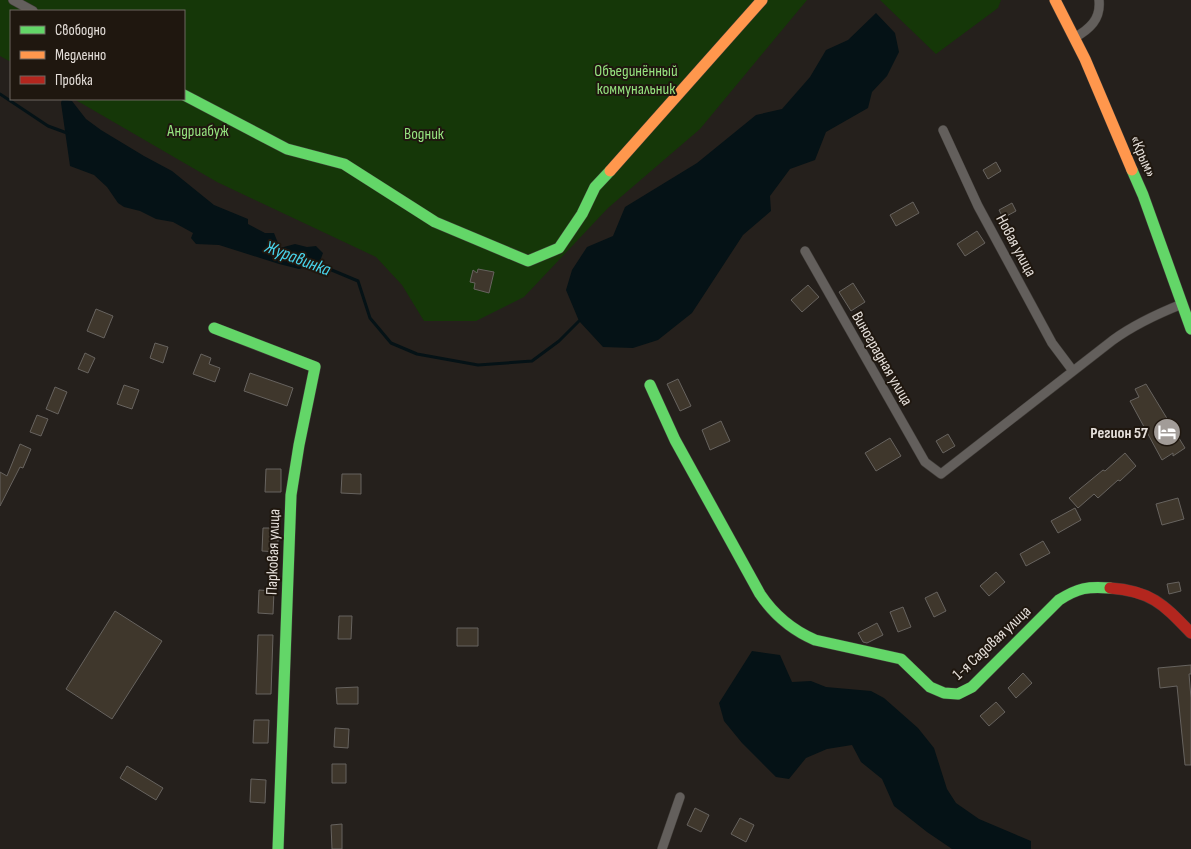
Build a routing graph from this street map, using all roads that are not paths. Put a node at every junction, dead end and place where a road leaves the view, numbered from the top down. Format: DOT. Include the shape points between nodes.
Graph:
graph roads {
  1 [pos="14,0"];
  2 [pos="762,0"];
  3 [pos="1055,0"];
  4 [pos="1099,0"];
  5 [pos="31,10"];
  6 [pos="1074,38"];
  7 [pos="185,96"];
  8 [pos="943,130"];
  9 [pos="805,251"];
  10 [pos="1182,304"];
  11 [pos="214,328"];
  12 [pos="1191,329"];
  13 [pos="1073,371"];
  14 [pos="650,385"];
  15 [pos="1191,633"];
  16 [pos="680,797"];
  17 [pos="278,849"];
  18 [pos="662,849"];
  1 -- 5 [label="street"];
  2 -- 7 [label="main road" via="595,187 582,214 559,248 528,261 435,222 344,164 287,149"];
  3 -- 6 [label="main road, «Крым»"];
  4 -- 6 [label="street" via="1096,20 1088,30"];
  6 -- 10 [label="main road, «Крым»" via="1143,195"];
  8 -- 13 [label="street, Новая улица" via="978,206 1052,343"];
  9 -- 13 [label="street, Виноградная улица" via="925,462 941,474"];
  10 -- 12 [label="main road, «Крым»"];
  10 -- 13 [label="street" via="1132,326"];
  11 -- 17 [label="main road, Парковая улица" via="315,367 291,495"];
  14 -- 15 [label="main road, 1-я Садовая улица" via="675,440 760,594 767,605 803,636 901,659 930,687 958,694 972,687 1058,600 1074,590 1092,588 1145,594 1156,600"];
  16 -- 18 [label="street"];
}
